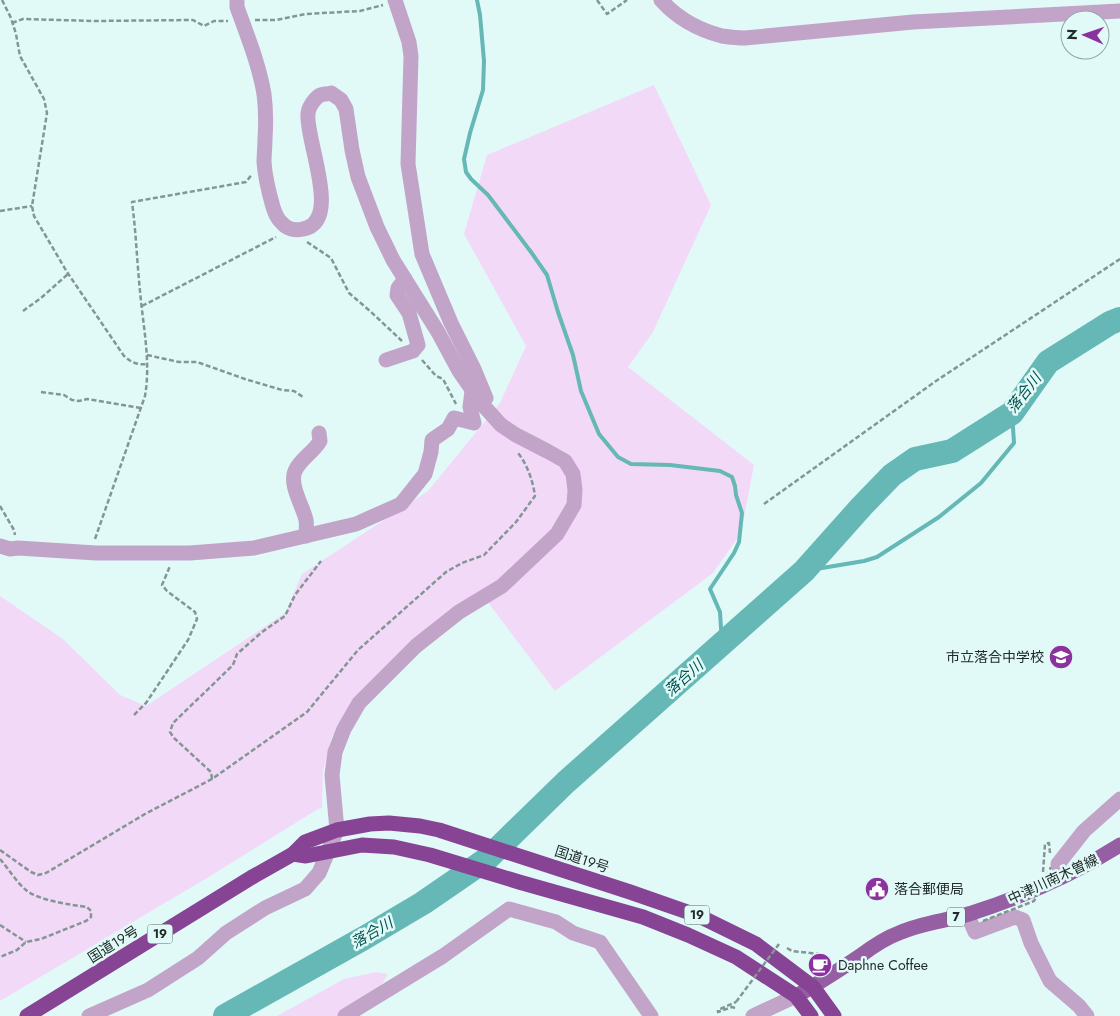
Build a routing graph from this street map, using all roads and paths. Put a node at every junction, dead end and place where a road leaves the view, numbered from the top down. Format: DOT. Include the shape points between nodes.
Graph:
graph roads {
  1 [pos="2,0"];
  2 [pos="237,0"];
  3 [pos="597,0"];
  4 [pos="627,0"];
  5 [pos="661,0"];
  6 [pos="396,1"];
  7 [pos="1120,11"];
  8 [pos="241,18"];
  9 [pos="12,23"];
  10 [pos="264,161"];
  11 [pos="32,206"];
  12 [pos="0,211"];
  13 [pos="293,229"];
  14 [pos="1120,259"];
  15 [pos="68,274"];
  16 [pos="405,279"];
  17 [pos="142,306"];
  18 [pos="23,312"];
  19 [pos="413,351"];
  20 [pos="147,355"];
  21 [pos="386,360"];
  22 [pos="148,364"];
  23 [pos="472,391"];
  24 [pos="41,392"];
  25 [pos="303,397"];
  26 [pos="482,404"];
  27 [pos="141,408"];
  28 [pos="474,423"];
  29 [pos="318,433"];
  30 [pos="513,448"];
  31 [pos="764,504"];
  32 [pos="0,506"];
  33 [pos="306,536"];
  34 [pos="0,546"];
  35 [pos="18,548"];
  36 [pos="90,552"];
  37 [pos="174,554"];
  38 [pos="321,560"];
  39 [pos="134,715"];
  40 [pos="212,779"];
  41 [pos="1120,799"];
  42 [pos="338,830"];
  43 [pos="1120,845"];
  44 [pos="0,850"];
  45 [pos="328,852"];
  46 [pos="294,854"];
  47 [pos="0,859"];
  48 [pos="1056,872"];
  49 [pos="967,914"];
  50 [pos="983,921"];
  51 [pos="0,925"];
  52 [pos="26,942"];
  53 [pos="819,954"];
  54 [pos="0,957"];
  55 [pos="813,987"];
  56 [pos="796,996"];
  57 [pos="733,1008"];
  58 [pos="27,1016"];
  59 [pos="89,1016"];
  60 [pos="345,1016"];
  61 [pos="651,1016"];
  62 [pos="753,1016"];
  63 [pos="811,1016"];
  64 [pos="834,1016"];
  65 [pos="1088,1016"];
  1 -- 9 [label="path"];
  2 -- 8 [label="street"];
  3 -- 4 [label="path" via="607,14"];
  5 -- 7 [label="street" via="692,25 722,36 745,38 913,22"];
  6 -- 8 [label="path" via="360,11 260,21"];
  6 -- 26 [label="street" via="409,42 408,164 422,254 486,398"];
  8 -- 9 [label="path" via="214,21 204,26 193,20 23,20"];
  8 -- 10 [label="street" via="264,93"];
  9 -- 11 [label="path" via="20,56 44,99 47,113"];
  10 -- 13 [label="street" via="277,219"];
  10 -- 17 [label="path" via="246,182 132,202"];
  11 -- 12 [label="path"];
  11 -- 15 [label="path" via="34,216"];
  13 -- 16 [label="street" via="304,230 320,216 322,201 308,113 320,95 331,93 346,109 358,177 377,227"];
  13 -- 17 [label="path"];
  13 -- 19 [label="path" via="332,258 349,294"];
  14 -- 31 [label="path" via="936,381"];
  15 -- 18 [label="path"];
  15 -- 22 [label="path" via="124,356 130,362"];
  16 -- 19 [label="street" via="397,295 409,313 418,345"];
  16 -- 23 [label="street"];
  17 -- 20 [label="path"];
  19 -- 21 [label="street"];
  19 -- 28 [label="path" via="436,376 443,379 463,416"];
  20 -- 22 [label="path"];
  20 -- 25 [label="path" via="197,362 245,379 294,391"];
  22 -- 27 [label="path" via="146,396"];
  23 -- 26 [label="street"];
  23 -- 28 [label="street" via="470,407"];
  24 -- 27 [label="path" via="64,395 72,400 87,399"];
  26 -- 42 [label="street" via="501,425 565,461 573,474 574,506 557,534 502,586 459,612 416,646 359,703 335,752 332,775"];
  27 -- 36 [label="path"];
  28 -- 33 [label="street" via="454,418 448,429 432,440 425,474 401,504 356,524"];
  29 -- 33 [label="street" via="320,441 316,448 294,471 294,486 306,522"];
  30 -- 40 [label="path" via="527,468 534,496 484,556 446,572 358,650 307,712"];
  32 -- 35 [label="path" via="14,530"];
  33 -- 37 [label="street" via="254,548"];
  34 -- 35 [label="street"];
  35 -- 36 [label="street"];
  36 -- 37 [label="street"];
  37 -- 39 [label="path" via="162,585 195,612 197,619 188,640 146,703"];
  38 -- 40 [label="path" via="295,595 285,616 237,654 233,665 173,723 170,732 174,738 211,772"];
  40 -- 44 [label="path" via="144,814 46,873 38,875 31,872"];
  41 -- 48 [label="street" via="1084,831 1058,864"];
  42 -- 45 [label="street"];
  42 -- 46 [label="highway, 国道19号 / 19" via="305,842"];
  42 -- 55 [label="highway, 国道19号 / 19" via="390,822 439,830 630,892 699,916 756,944"];
  43 -- 48 [label="main road, 中津川南木曽線 / 7" via="1100,858"];
  45 -- 46 [label="highway, 国道19号 / 19" via="306,856"];
  45 -- 56 [label="highway, 国道19号 / 19" via="362,846 394,847 643,917 736,957"];
  45 -- 59 [label="street" via="319,873 305,889 264,908 226,933 198,958 148,990"];
  46 -- 58 [label="highway, 国道19号 / 19"];
  47 -- 52 [label="path" via="25,890 87,907 91,912 86,921"];
  48 -- 49 [label="main road, 中津川南木曽線 / 7" via="1040,888"];
  48 -- 50 [label="path, bridge" via="1034,901"];
  49 -- 55 [label="main road, 中津川南木曽線 / 7" via="899,933"];
  49 -- 65 [label="street" via="975,932 1015,917 1023,920 1050,981"];
  51 -- 52 [label="path"];
  52 -- 54 [label="path"];
  53 -- 57 [label="path, bridge" via="792,951 779,944 736,1002 718,1012"];
  55 -- 56 [label="main road, 中津川南木曽線 / 7"];
  55 -- 64 [label="highway, 国道19号 / 19"];
  56 -- 62 [label="street"];
  56 -- 63 [label="highway, 国道19号 / 19"];
  60 -- 61 [label="street" via="443,956 509,909 556,922 573,933 600,942"];
}
